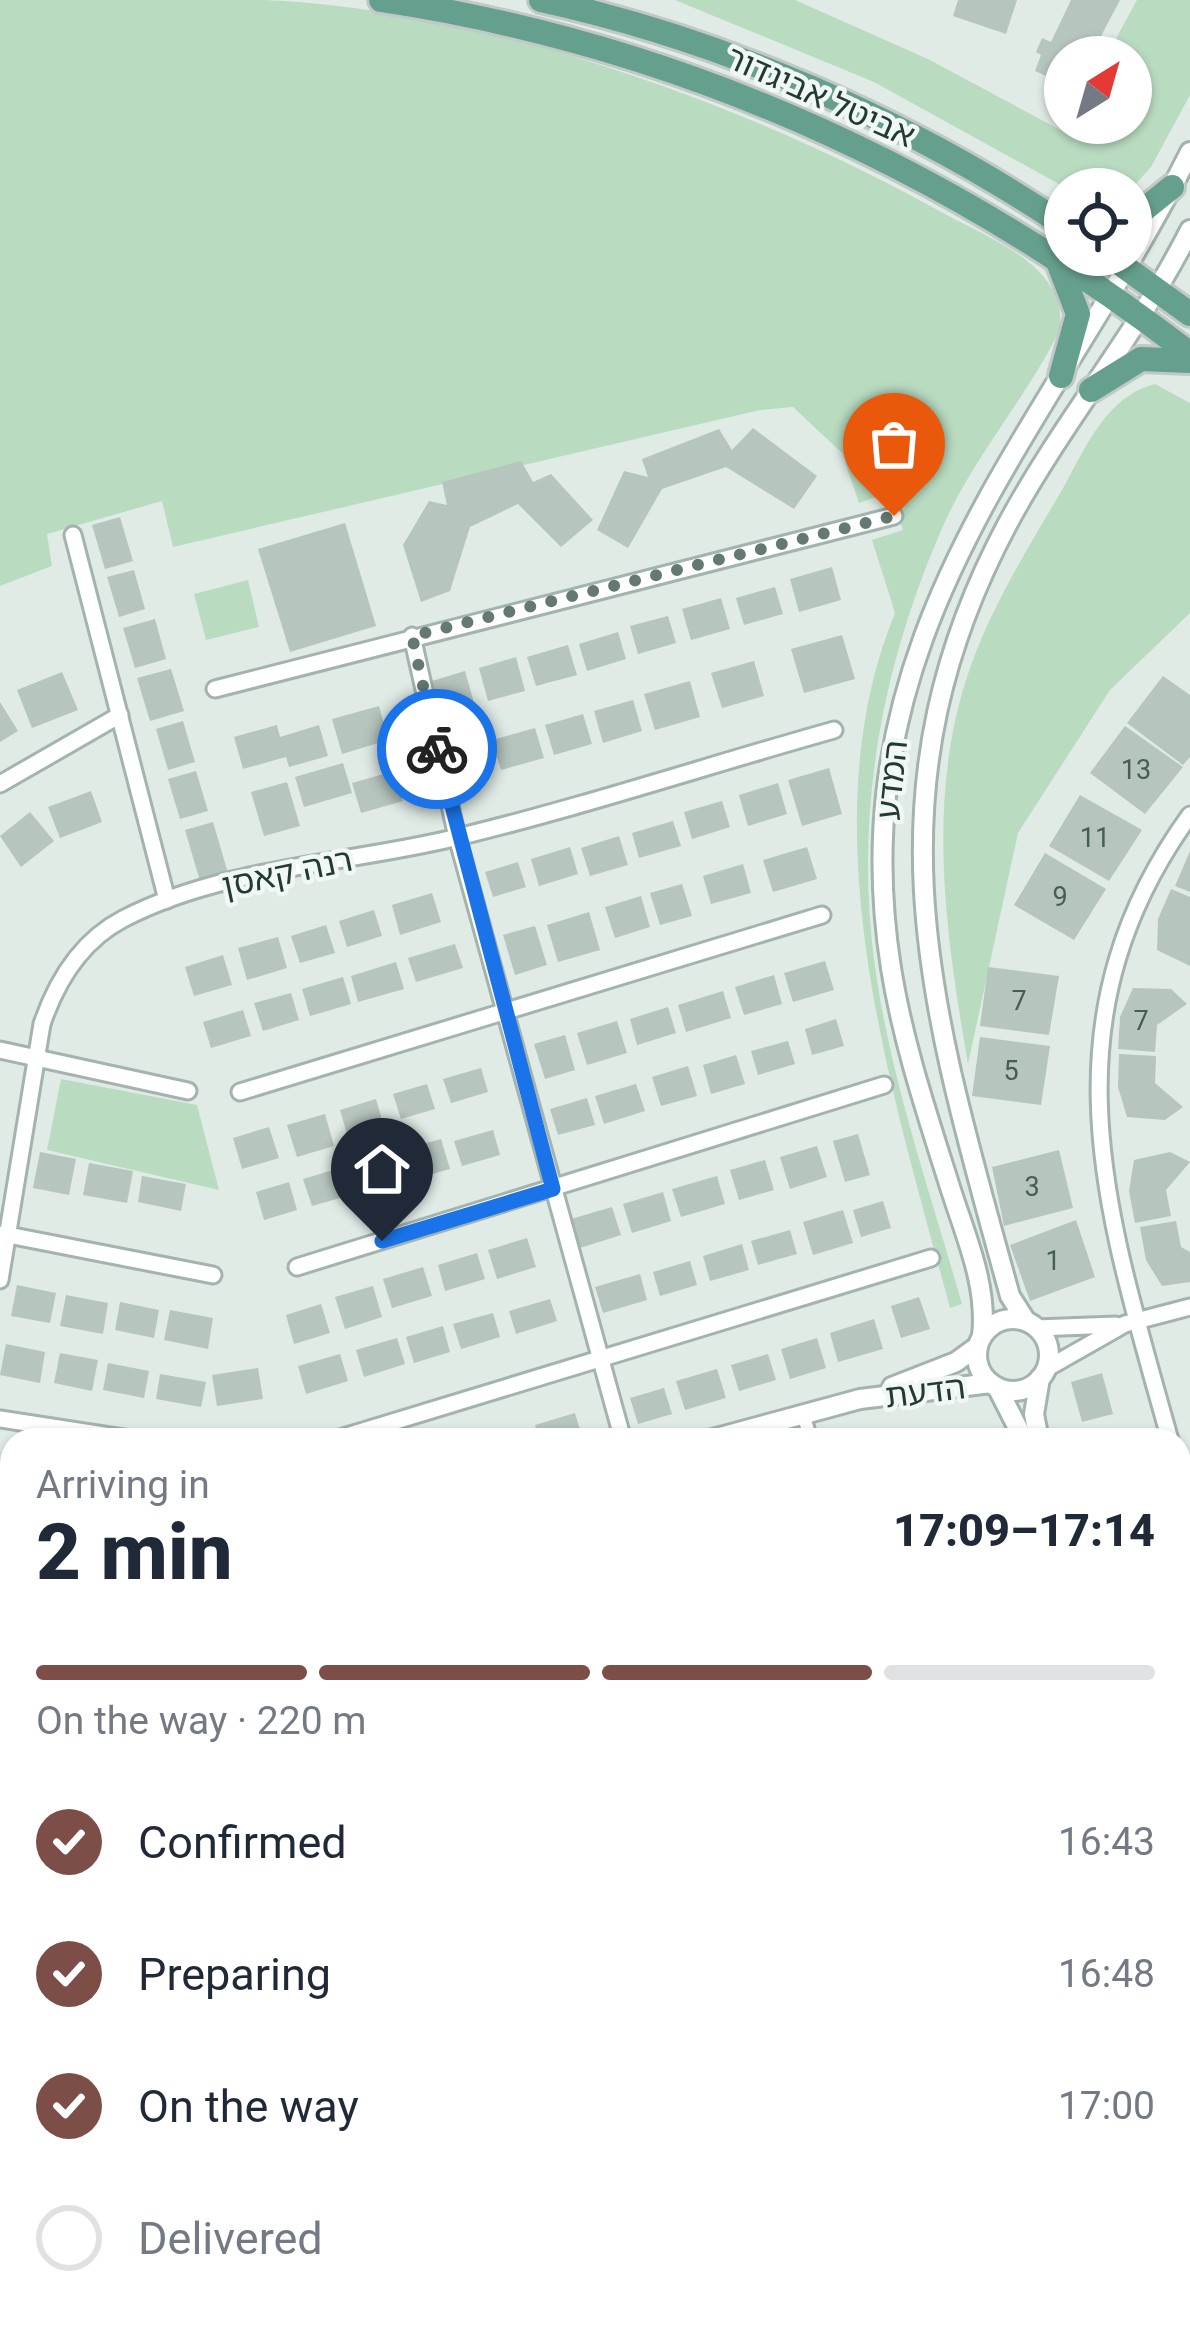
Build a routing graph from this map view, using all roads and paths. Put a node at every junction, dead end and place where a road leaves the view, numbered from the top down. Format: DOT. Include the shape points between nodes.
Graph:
graph roads {
  1 [pos="381,0"];
  2 [pos="541,0"];
  3 [pos="1190,152"];
  4 [pos="1172,187"];
  5 [pos="1152,203"];
  6 [pos="1044,213"];
  7 [pos="1152,215"];
  8 [pos="1190,230"];
  9 [pos="1044,251"];
  10 [pos="1064,276"];
  11 [pos="1081,276"];
  12 [pos="1116,276"];
  13 [pos="1138,276"];
  14 [pos="1158,290"];
  15 [pos="1112,297"];
  16 [pos="1190,314"];
  17 [pos="1140,317"];
  18 [pos="1190,358"];
  19 [pos="1061,376"];
  20 [pos="1091,390"];
  21 [pos="894,516"];
  22 [pos="73,535"];
  23 [pos="412,636"];
  24 [pos="215,689"];
  25 [pos="120,715"];
  26 [pos="834,730"];
  27 [pos="0,784"];
  28 [pos="1190,815"];
  29 [pos="457,837"];
  30 [pos="167,900"];
  31 [pos="822,915"];
  32 [pos="503,1012"];
  33 [pos="0,1050"];
  34 [pos="36,1058"];
  35 [pos="884,1084"];
  36 [pos="188,1091"];
  37 [pos="240,1092"];
  38 [pos="553,1189"];
  39 [pos="4,1234"];
  40 [pos="931,1258"];
  41 [pos="297,1267"];
  42 [pos="213,1274"];
  43 [pos="0,1280"];
  44 [pos="1190,1307"];
  45 [pos="1131,1323"];
  46 [pos="1031,1324"];
  47 [pos="980,1341"];
  48 [pos="601,1360"];
  49 [pos="1043,1374"];
  50 [pos="994,1385"];
  51 [pos="860,1399"];
  52 [pos="803,1414"];
  53 [pos="0,1420"];
  54 [pos="54,1428"];
  55 [pos="373,1428"];
  56 [pos="620,1428"];
  57 [pos="752,1428"];
  58 [pos="808,1428"];
  59 [pos="1017,1428"];
  60 [pos="1037,1428"];
  61 [pos="1166,1428"];
  1 -- 9 [label="main road, אביטל אביגדור" via="574,40 710,82 860,144"];
  2 -- 6 [label="main road, אביטל אביגדור" via="702,46 799,84"];
  3 -- 4 [label="street, המדע"];
  4 -- 5 [label="main road"];
  4 -- 7 [label="street, המדע"];
  8 -- 14 [label="street, המדע"];
  10 -- 19 [label="main road" via="1078,314"];
  11 -- 15 [label="main road, אביטל אביגדור"];
  12 -- 15 [label="street, המדע"];
  13 -- 14 [label="main road"];
  14 -- 16 [label="main road"];
  14 -- 17 [label="street, המדע"];
  15 -- 17 [label="main road, אביטל אביגדור"];
  15 -- 19 [label="street, המדע"];
  17 -- 18 [label="main road, אביטל אביגדור"];
  17 -- 20 [label="street, המדע"];
  18 -- 20 [label="main road" via="1141,359"];
  19 -- 47 [label="street, המדע" via="982,501 930,613 896,729 887,797 890,965 910,1062 980,1283"];
  20 -- 46 [label="street, המדע" via="983,573 941,694 921,812 920,880 946,1061 1010,1295"];
  21 -- 23 [label="street"];
  22 -- 25 [label="street"];
  23 -- 24 [label="street"];
  23 -- 29 [label="street"];
  25 -- 27 [label="street"];
  25 -- 30 [label="street"];
  26 -- 29 [label="street, רנה קאסן"];
  28 -- 45 [label="street" via="1128,931 1105,1018 1099,1153"];
  29 -- 30 [label="street, רנה קאסן"];
  29 -- 32 [label="street"];
  30 -- 34 [label="street, רנה קאסן" via="101,934 73,962 53,991"];
  31 -- 32 [label="street"];
  32 -- 37 [label="street"];
  32 -- 38 [label="street"];
  33 -- 34 [label="street"];
  34 -- 36 [label="street"];
  34 -- 39 [label="street, רנה קאסן"];
  35 -- 38 [label="street"];
  38 -- 41 [label="street"];
  38 -- 48 [label="street"];
  39 -- 42 [label="street"];
  39 -- 43 [label="street, רנה קאסן"];
  40 -- 48 [label="street"];
  44 -- 45 [label="street"];
  45 -- 46 [label="street"];
  45 -- 49 [label="street"];
  45 -- 61 [label="street"];
  46 -- 47 [label="street" via="1006,1319"];
  46 -- 49 [label="street" via="1048,1352"];
  47 -- 50 [label="street" via="979,1367"];
  47 -- 51 [label="street, הדעת" via="956,1362"];
  48 -- 55 [label="street"];
  48 -- 56 [label="street"];
  49 -- 50 [label="street" via="1015,1391"];
  49 -- 60 [label="street"];
  50 -- 51 [label="street, הדעת"];
  50 -- 59 [label="street"];
  51 -- 52 [label="street, הדעת"];
  52 -- 57 [label="street, הדעת"];
  52 -- 58 [label="street"];
  53 -- 54 [label="street"];
}
